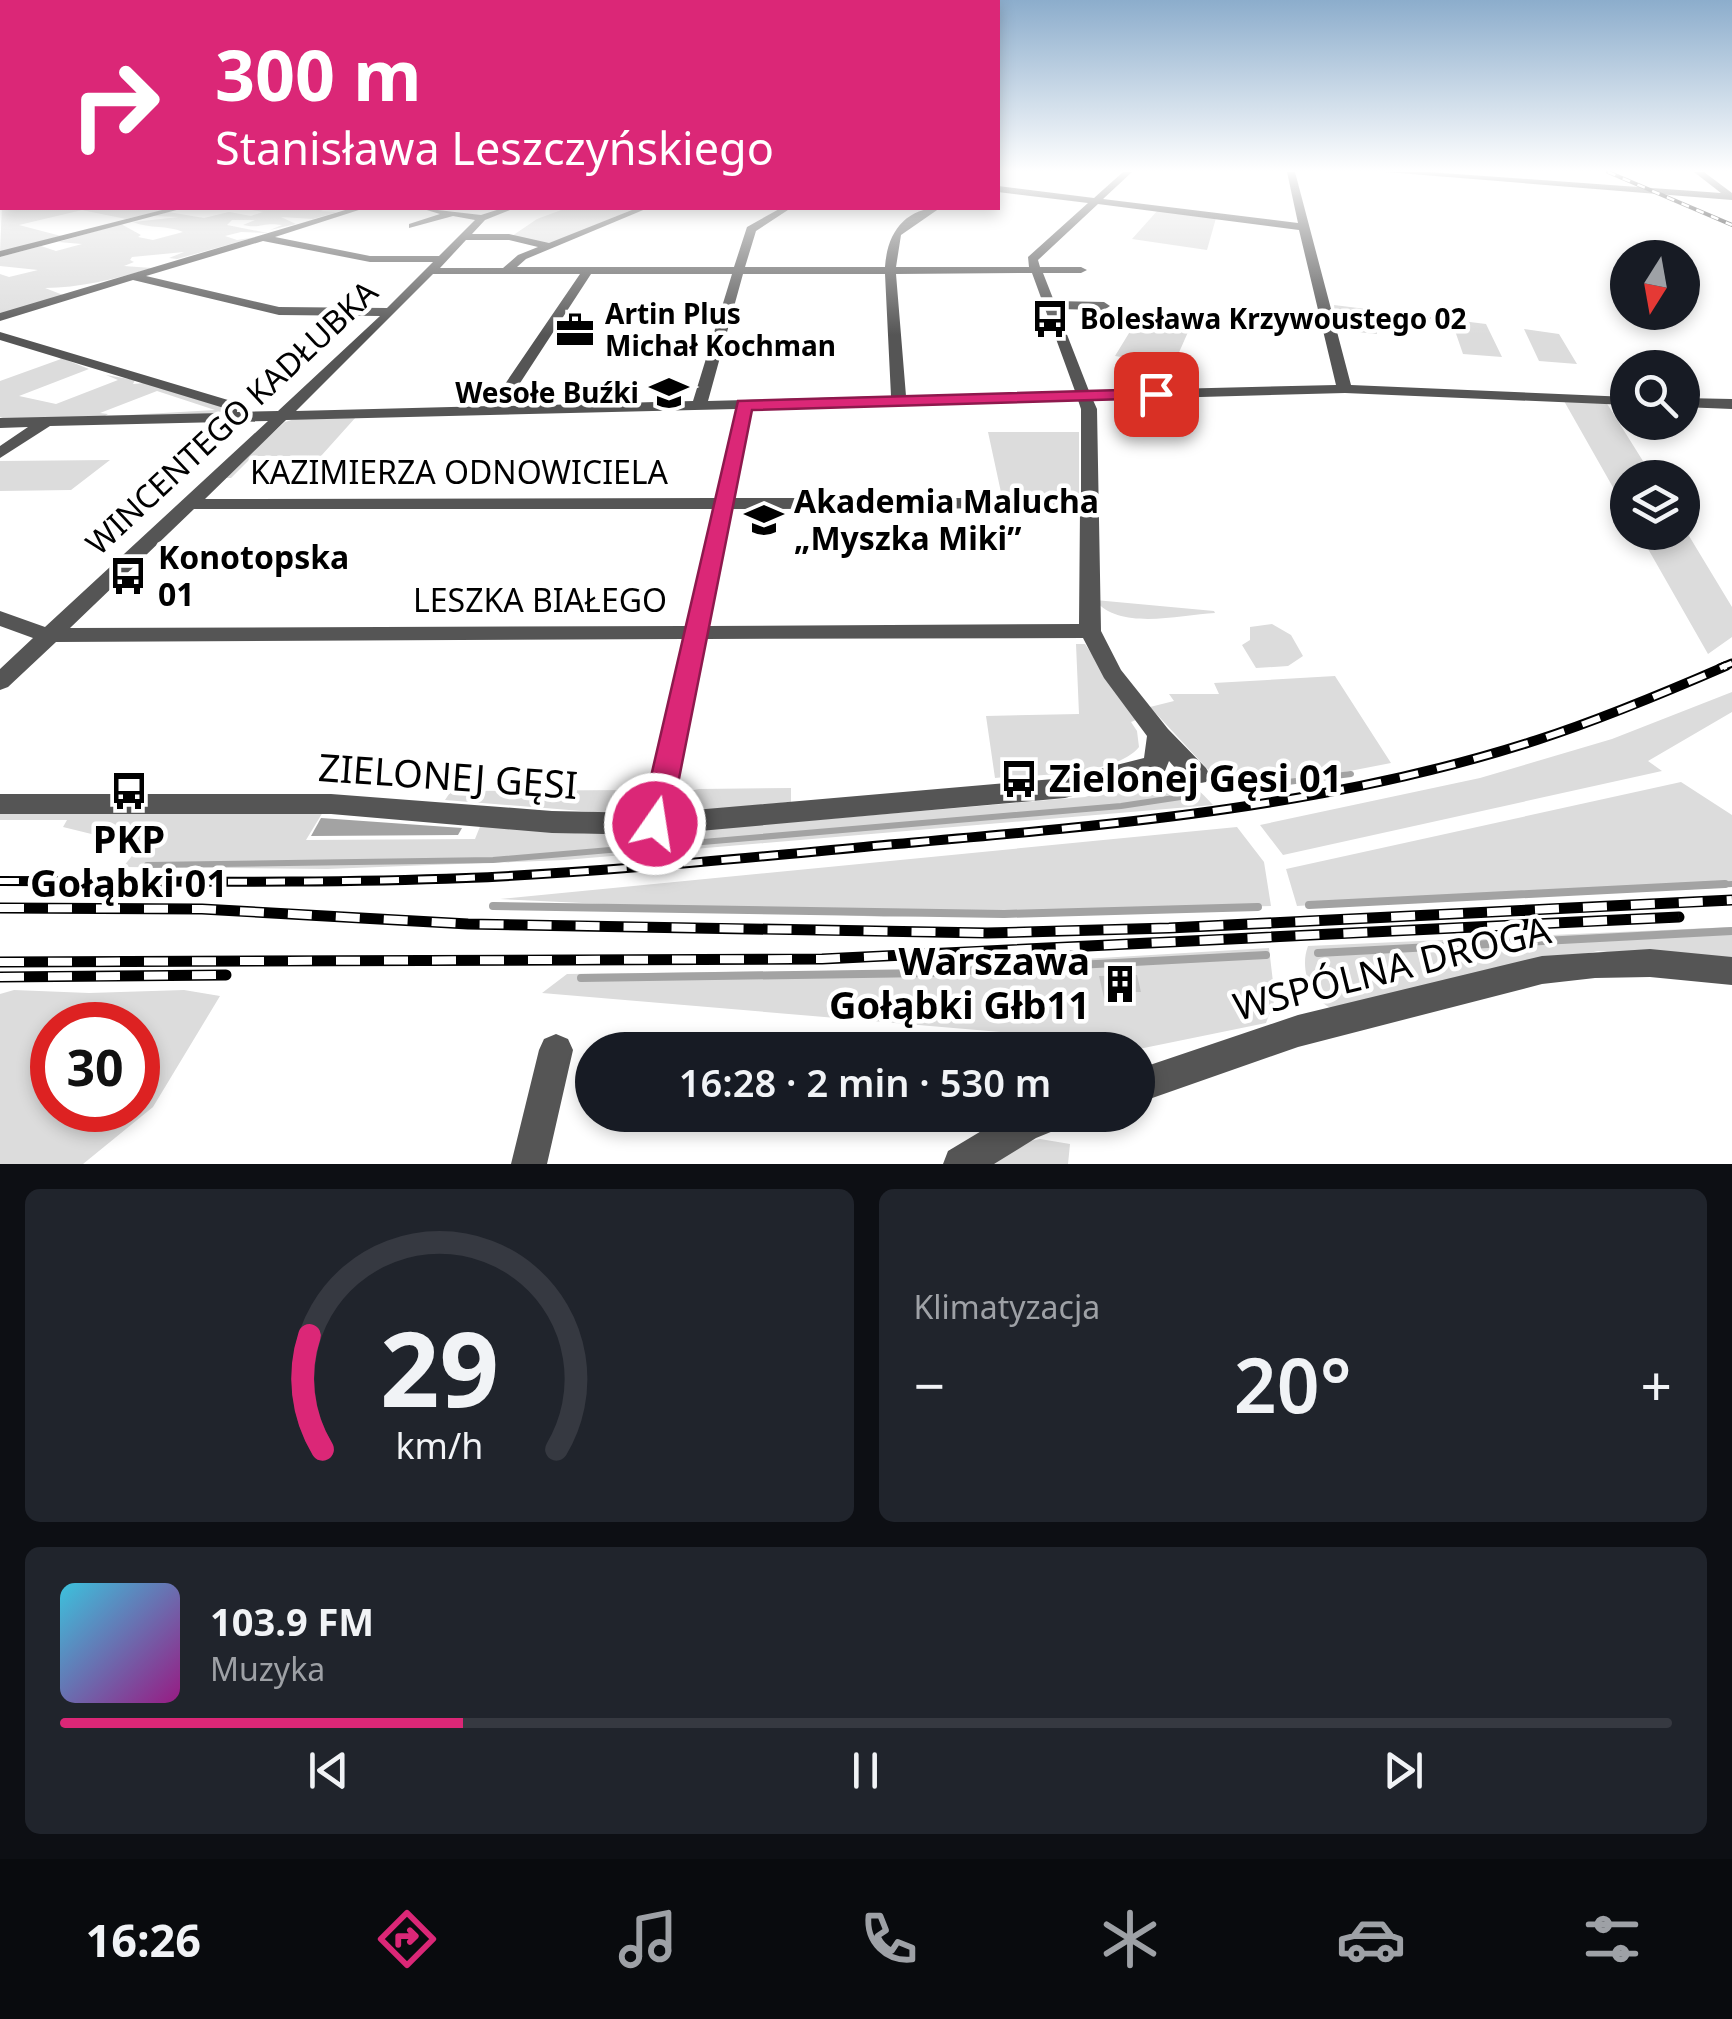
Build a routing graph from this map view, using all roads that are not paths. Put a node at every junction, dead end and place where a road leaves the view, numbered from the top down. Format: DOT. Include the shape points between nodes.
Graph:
graph roads {
  1 [pos="107,226"];
  2 [pos="299,226"];
  3 [pos="474,226"];
  4 [pos="599,226"];
  5 [pos="755,226"];
  6 [pos="908,226"];
  7 [pos="1066,226"];
  8 [pos="1297,226"];
  9 [pos="1303,227"];
  10 [pos="263,237"];
  11 [pos="464,237"];
  12 [pos="550,246"];
  13 [pos="0,254"];
  14 [pos="436,265"];
  15 [pos="507,270"];
  16 [pos="588,270"];
  17 [pos="739,270"];
  18 [pos="890,270"];
  19 [pos="1035,270"];
  20 [pos="1082,270"];
  21 [pos="132,276"];
  22 [pos="1050,305"];
  23 [pos="1104,306"];
  24 [pos="392,312"];
  25 [pos="0,317"];
  26 [pos="0,336"];
  27 [pos="1345,389"];
  28 [pos="1085,396"];
  29 [pos="1610,399"];
  30 [pos="899,400"];
  31 [pos="1700,403"];
  32 [pos="1732,404"];
  33 [pos="744,405"];
  34 [pos="699,406"];
  35 [pos="494,411"];
  36 [pos="282,416"];
  37 [pos="227,418"];
  38 [pos="46,422"];
  39 [pos="0,423"];
  40 [pos="0,453"];
  41 [pos="1088,502"];
  42 [pos="725,503"];
  43 [pos="189,504"];
  44 [pos="0,617"];
  45 [pos="1090,631"];
  46 [pos="697,634"];
  47 [pos="50,635"];
  48 [pos="0,682"];
  49 [pos="1159,736"];
  50 [pos="1197,774"];
  51 [pos="0,804"];
  52 [pos="655,824"];
  53 [pos="1732,971"];
  54 [pos="556,1050"];
  55 [pos="1155,1080"];
  56 [pos="1013,1132"];
  57 [pos="529,1164"];
  58 [pos="961,1164"];
  1 -- 13 [label="street"];
  2 -- 10 [label="street"];
  3 -- 11 [label="street, WINCENTEGO KADŁUBKA"];
  4 -- 12 [label="street"];
  5 -- 17 [label="street"];
  6 -- 18 [label="street" via="895,235"];
  7 -- 19 [label="street" via="1032,256"];
  8 -- 9 [label="street"];
  9 -- 27 [label="street"];
  10 -- 14 [label="street"];
  10 -- 21 [label="street"];
  11 -- 12 [label="street"];
  11 -- 14 [label="street, WINCENTEGO KADŁUBKA"];
  12 -- 15 [label="street"];
  14 -- 15 [label="street"];
  14 -- 24 [label="street, WINCENTEGO KADŁUBKA"];
  15 -- 16 [label="street"];
  16 -- 17 [label="street"];
  16 -- 35 [label="street"];
  17 -- 18 [label="street"];
  17 -- 34 [label="street"];
  18 -- 19 [label="street"];
  18 -- 30 [label="street"];
  19 -- 20 [label="street"];
  19 -- 22 [label="street"];
  21 -- 24 [label="street" via="278,311"];
  21 -- 25 [label="street"];
  22 -- 23 [label="street"];
  22 -- 28 [label="street"];
  24 -- 36 [label="street, WINCENTEGO KADŁUBKA"];
  26 -- 37 [label="street" via="233,406"];
  27 -- 28 [label="street"];
  27 -- 29 [label="street"];
  28 -- 30 [label="street"];
  28 -- 41 [label="street"];
  30 -- 33 [label="street"];
  31 -- 32 [label="street"];
  33 -- 34 [label="street"];
  33 -- 42 [label="street"];
  34 -- 35 [label="street"];
  35 -- 36 [label="street"];
  36 -- 37 [label="street"];
  36 -- 43 [label="street, WINCENTEGO KADŁUBKA"];
  37 -- 38 [label="street"];
  38 -- 39 [label="street"];
  38 -- 40 [label="street"];
  41 -- 42 [label="street, KAZIMIERZA ODNOWICIELA"];
  41 -- 45 [label="street"];
  42 -- 43 [label="street, KAZIMIERZA ODNOWICIELA"];
  42 -- 46 [label="street"];
  43 -- 47 [label="street, WINCENTEGO KADŁUBKA"];
  44 -- 47 [label="street, LESZKA BIAŁEGO"];
  45 -- 46 [label="street, LESZKA BIAŁEGO"];
  45 -- 49 [label="street"];
  46 -- 47 [label="street, LESZKA BIAŁEGO"];
  46 -- 52 [label="street"];
  47 -- 48 [label="street, WINCENTEGO KADŁUBKA"];
  49 -- 50 [label="street"];
  49 -- 52 [label="street, ZIELONEJ GĘSI" via="1156,764 1083,786"];
  51 -- 52 [label="street, ZIELONEJ GĘSI" via="330,804"];
  53 -- 55 [label="street, WSPÓLNA DROGA" via="1650,963 1542,970 1298,1031"];
  54 -- 57 [label="street"];
  56 -- 58 [label="street"];
}
